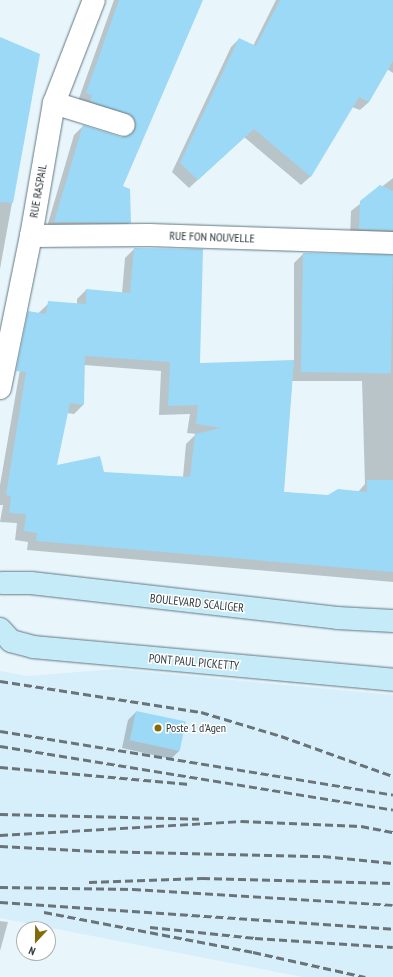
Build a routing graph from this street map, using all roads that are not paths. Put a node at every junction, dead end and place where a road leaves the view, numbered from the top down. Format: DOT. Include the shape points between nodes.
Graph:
graph roads {
  1 [pos="94,0"];
  2 [pos="54,103"];
  3 [pos="124,125"];
  4 [pos="31,236"];
  5 [pos="393,243"];
  6 [pos="6,330"];
  7 [pos="0,388"];
  8 [pos="1,586"];
  9 [pos="393,621"];
  10 [pos="0,629"];
  11 [pos="393,680"];
  1 -- 2 [label="street, RUE RASPAIL"];
  2 -- 3 [label="street"];
  2 -- 4 [label="street, RUE RASPAIL"];
  4 -- 5 [label="street, RUE FON NOUVELLE" via="149,235"];
  4 -- 6 [label="street, RUE RASPAIL"];
  6 -- 7 [label="street, RUE RASPAIL"];
  8 -- 9 [label="street, BOULEVARD SCALIGER" via="32,583 338,618"];
  10 -- 11 [label="street, PONT PAUL PICKETTY" via="11,641 33,647"];
}
